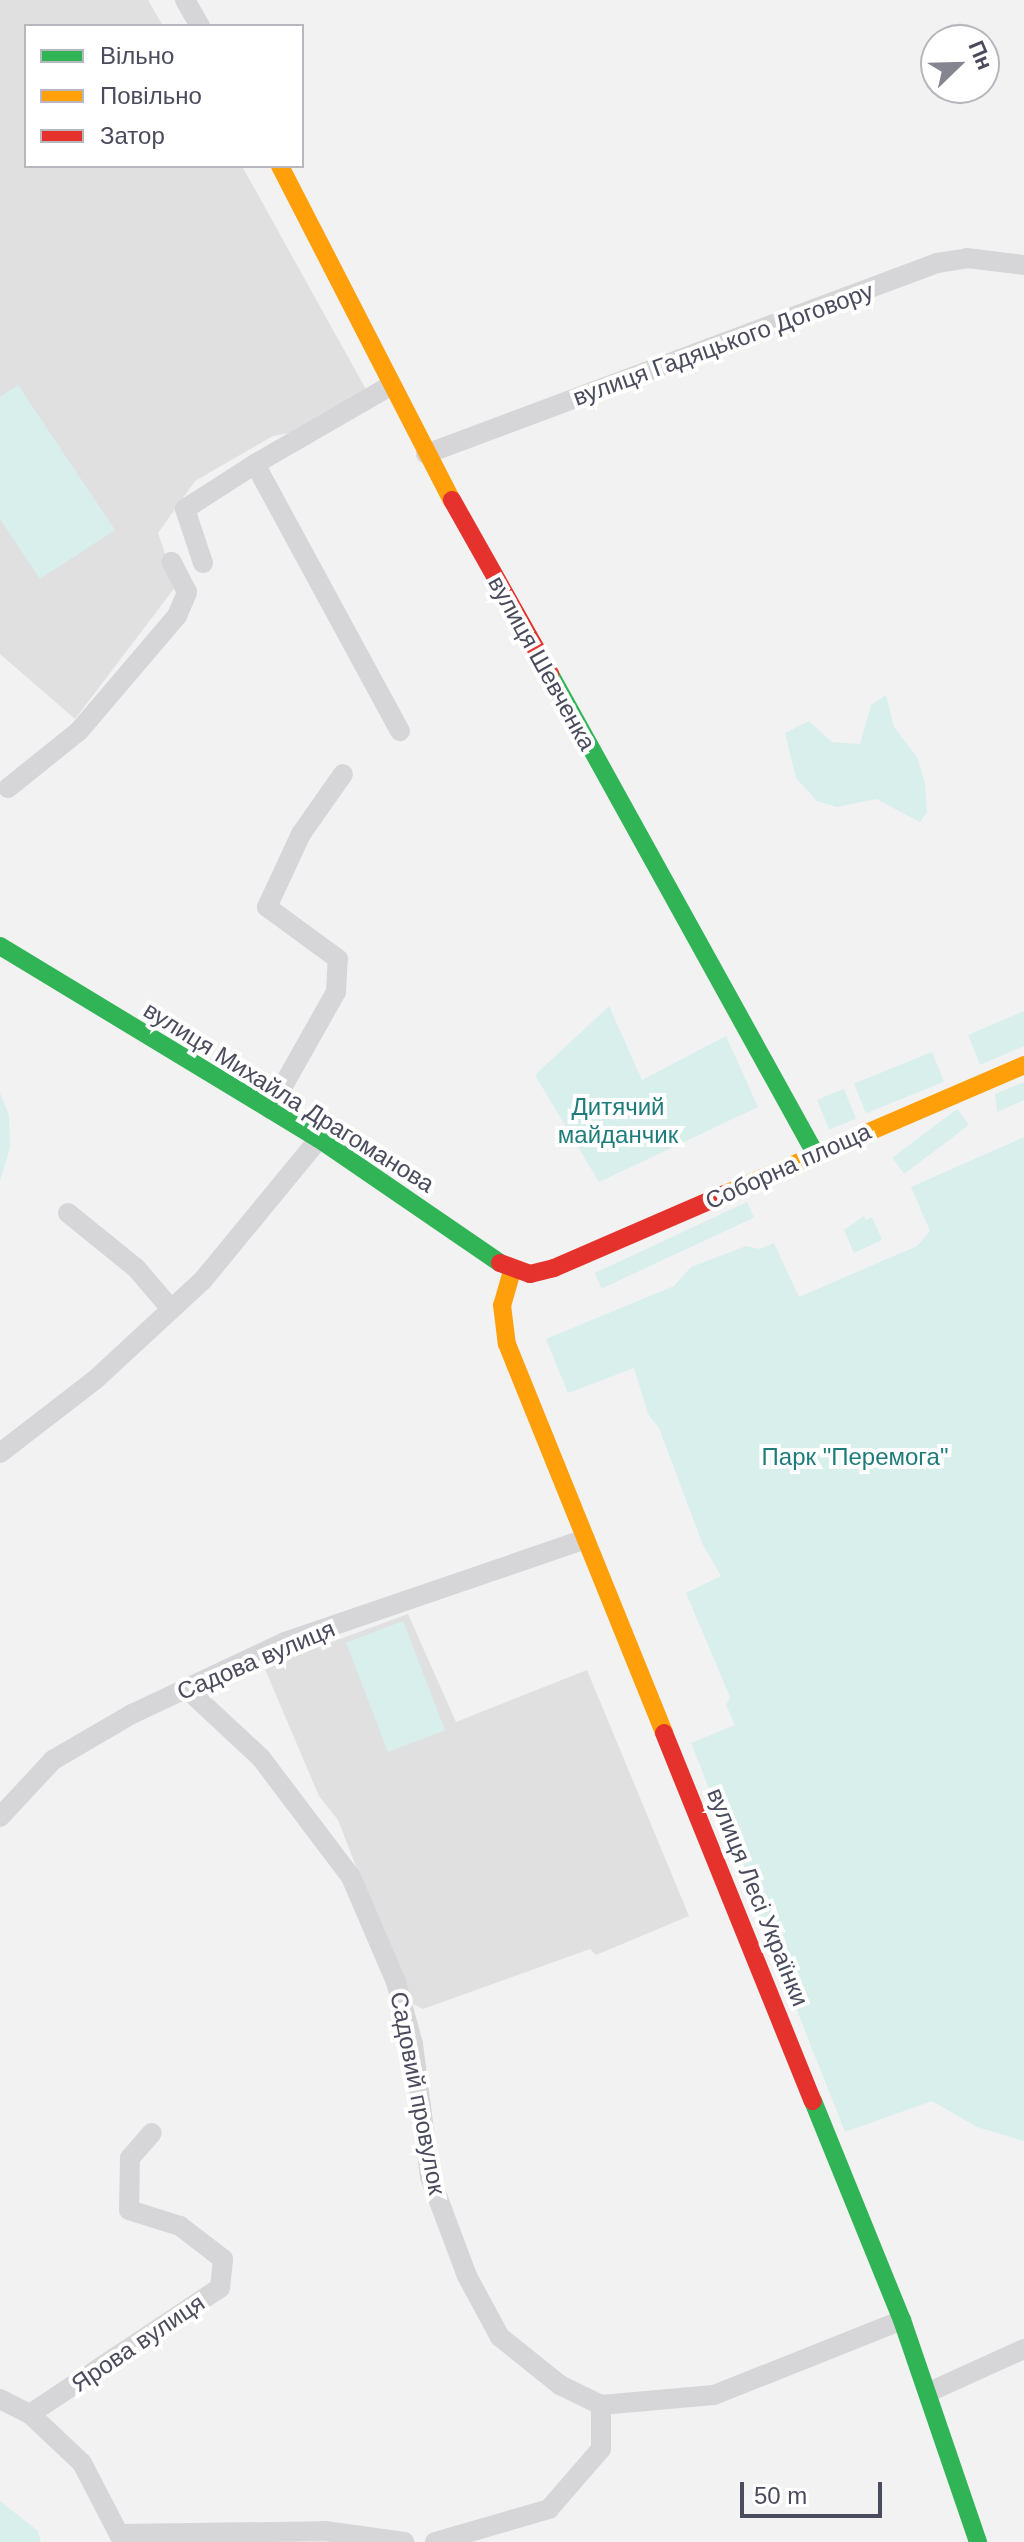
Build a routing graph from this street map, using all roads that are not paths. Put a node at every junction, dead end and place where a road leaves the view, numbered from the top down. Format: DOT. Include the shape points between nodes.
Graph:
graph roads {
  1 [pos="185,0"];
  2 [pos="199,24"];
  3 [pos="281,168"];
  4 [pos="1024,265"];
  5 [pos="390,386"];
  6 [pos="426,454"];
  7 [pos="255,464"];
  8 [pos="172,562"];
  9 [pos="203,563"];
  10 [pos="400,731"];
  11 [pos="343,774"];
  12 [pos="3,790"];
  13 [pos="0,946"];
  14 [pos="1024,1065"];
  15 [pos="270,1109"];
  16 [pos="319,1139"];
  17 [pos="815,1153"];
  18 [pos="68,1213"];
  19 [pos="512,1271"];
  20 [pos="171,1309"];
  21 [pos="0,1453"];
  22 [pos="585,1539"];
  23 [pos="187,1689"];
  24 [pos="0,1817"];
  25 [pos="152,2133"];
  26 [pos="902,2320"];
  27 [pos="1024,2349"];
  28 [pos="929,2392"];
  29 [pos="0,2399"];
  30 [pos="601,2405"];
  31 [pos="30,2414"];
  32 [pos="122,2538"];
  33 [pos="404,2542"];
  34 [pos="435,2542"];
  35 [pos="978,2542"];
  1 -- 2 [label="street"];
  3 -- 5 [label="street, вулиця Шевченка"];
  4 -- 6 [label="street, вулиця Гадяцького Договору" via="967,258 937,263"];
  5 -- 6 [label="street, вулиця Шевченка"];
  5 -- 7 [label="street"];
  6 -- 17 [label="street, вулиця Шевченка" via="793,1105"];
  7 -- 9 [label="street" via="185,509"];
  7 -- 10 [label="street"];
  8 -- 12 [label="street" via="187,592 177,616 79,731"];
  11 -- 15 [label="street" via="301,834 267,907 338,959 336,992"];
  13 -- 15 [label="street, вулиця Михайла Драгоманова"];
  14 -- 17 [label="street, Соборна площа"];
  15 -- 16 [label="street, вулиця Михайла Драгоманова"];
  16 -- 19 [label="street, вулиця Михайла Драгоманова"];
  16 -- 20 [label="street" via="203,1280"];
  17 -- 19 [label="street, Соборна площа" via="554,1268"];
  18 -- 20 [label="street" via="136,1268"];
  19 -- 22 [label="street, вулиця Лесі Українки" via="502,1305 507,1344"];
  20 -- 21 [label="street" via="96,1379"];
  22 -- 23 [label="street, Садова вулиця" via="285,1642"];
  22 -- 26 [label="street, вулиця Лесі Українки"];
  23 -- 24 [label="street, Садова вулиця" via="53,1760"];
  23 -- 30 [label="street, Садовий провулок" via="261,1758 351,1877 396,1982 413,2044 430,2177 467,2276 500,2337 560,2385"];
  25 -- 31 [label="street, Ярова вулиця" via="130,2158 129,2210 180,2226 223,2259 220,2288"];
  26 -- 28 [label="street, вулиця Лесі Українки"];
  26 -- 30 [label="street" via="714,2395"];
  27 -- 28 [label="street"];
  28 -- 35 [label="street, вулиця Лесі Українки"];
  29 -- 31 [label="street"];
  30 -- 34 [label="street" via="601,2449 549,2509"];
  31 -- 32 [label="street" via="82,2463"];
  32 -- 33 [label="street" via="325,2531"];
}
